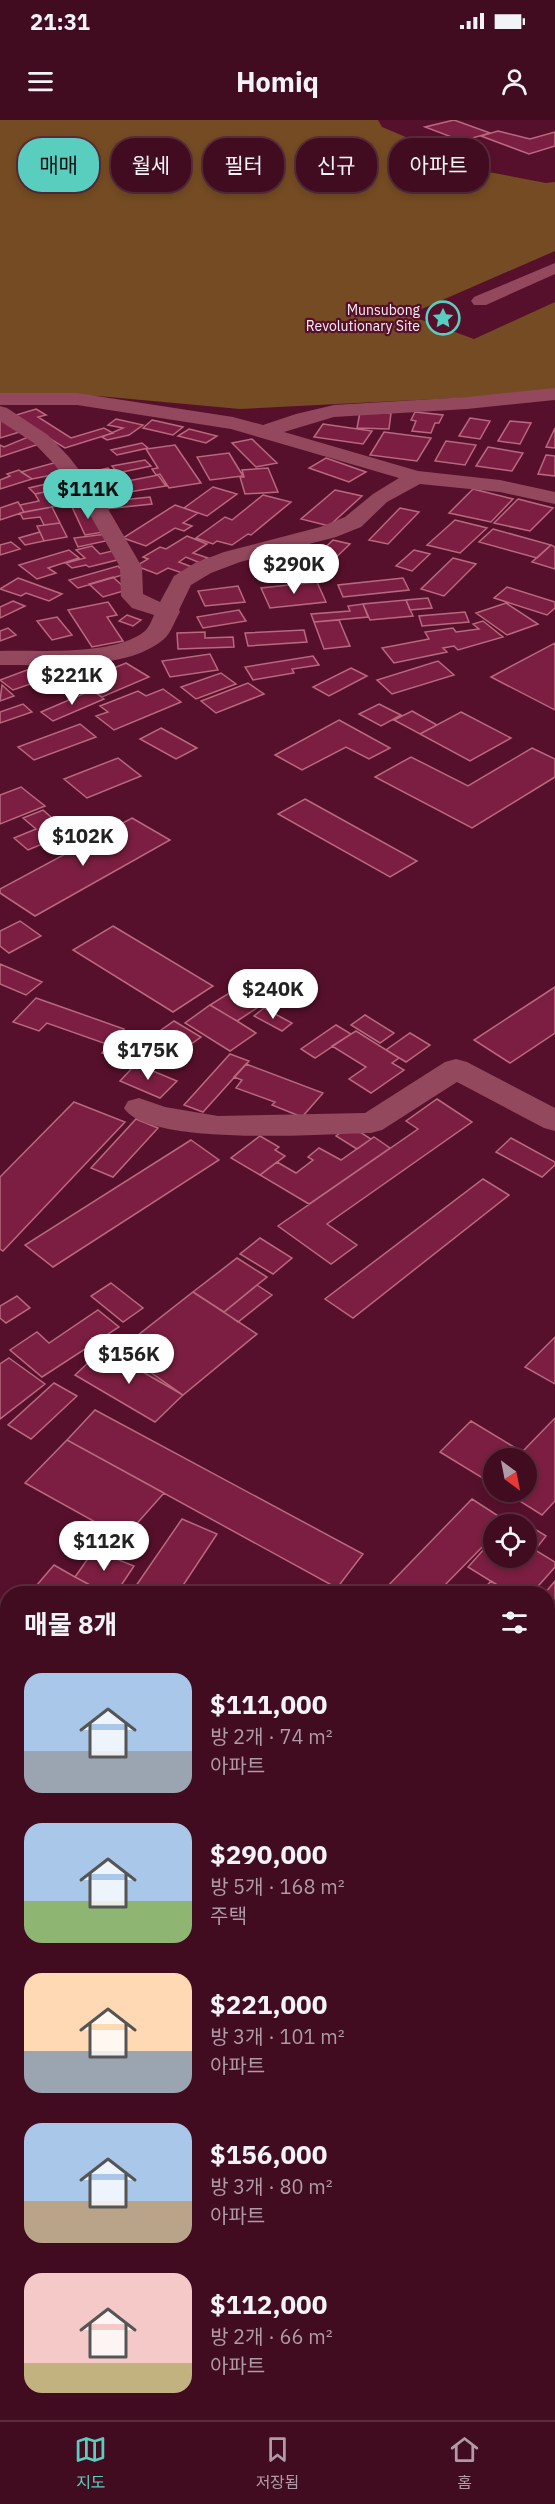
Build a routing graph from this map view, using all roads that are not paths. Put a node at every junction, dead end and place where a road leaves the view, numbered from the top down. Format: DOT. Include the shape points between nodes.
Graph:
graph roads {
  1 [pos="555,268"];
  2 [pos="480,301"];
  3 [pos="555,394"];
  4 [pos="0,399"];
  5 [pos="0,412"];
  6 [pos="266,431"];
  7 [pos="416,477"];
  8 [pos="555,498"];
  9 [pos="169,612"];
  10 [pos="0,658"];
  11 [pos="139,1108"];
  12 [pos="555,1121"];
  1 -- 2 [label="street"];
  3 -- 6 [label="street" via="334,411"];
  4 -- 6 [label="street" via="76,399"];
  5 -- 9 [label="street" via="41,439 96,507 130,567 132,596 140,603"];
  6 -- 7 [label="street"];
  7 -- 8 [label="street" via="500,486"];
  7 -- 9 [label="street" via="380,498 353,522 203,568 182,581"];
  9 -- 10 [label="street" via="156,634 129,650 97,655"];
  11 -- 12 [label="street" via="160,1116 218,1126 371,1123 456,1069"];
}
